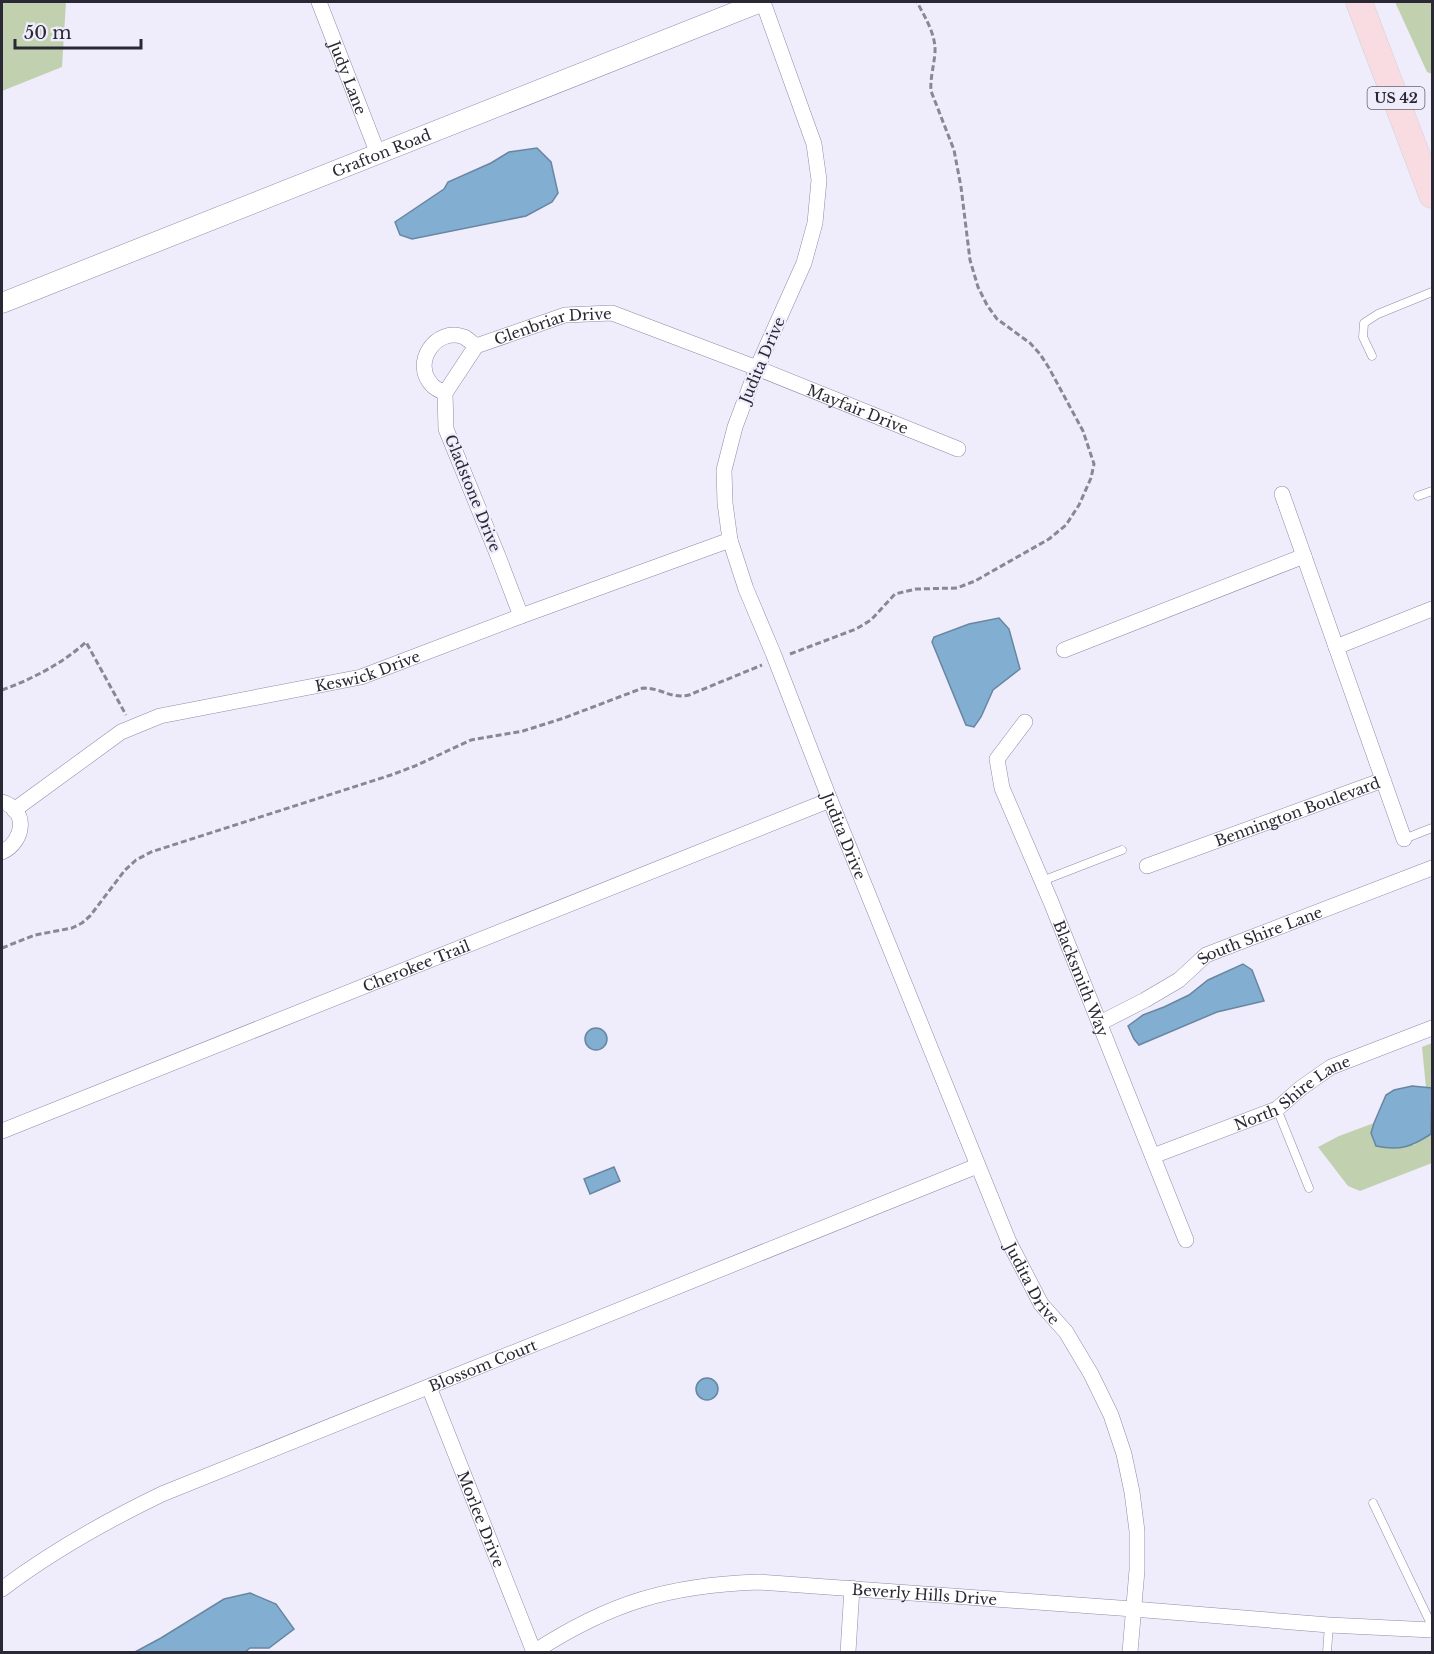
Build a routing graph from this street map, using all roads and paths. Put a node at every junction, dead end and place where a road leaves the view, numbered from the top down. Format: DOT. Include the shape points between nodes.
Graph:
graph roads {
  1 [pos="319,2"];
  2 [pos="762,2"];
  3 [pos="917,2"];
  4 [pos="1359,2"];
  5 [pos="378,154"];
  6 [pos="1432,195"];
  7 [pos="1432,292"];
  8 [pos="2,303"];
  9 [pos="476,346"];
  10 [pos="1372,356"];
  11 [pos="757,368"];
  12 [pos="445,393"];
  13 [pos="958,449"];
  14 [pos="1432,491"];
  15 [pos="1282,494"];
  16 [pos="1418,496"];
  17 [pos="730,540"];
  18 [pos="1304,556"];
  19 [pos="1432,609"];
  20 [pos="521,616"];
  21 [pos="1336,647"];
  22 [pos="1064,650"];
  23 [pos="776,660"];
  24 [pos="2,690"];
  25 [pos="1025,722"];
  26 [pos="132,727"];
  27 [pos="1383,780"];
  28 [pos="830,800"];
  29 [pos="8,806"];
  30 [pos="1432,828"];
  31 [pos="1404,838"];
  32 [pos="1122,850"];
  33 [pos="2,852"];
  34 [pos="1148,866"];
  35 [pos="1432,868"];
  36 [pos="1042,881"];
  37 [pos="2,948"];
  38 [pos="1100,1023"];
  39 [pos="1432,1028"];
  40 [pos="1278,1109"];
  41 [pos="2,1131"];
  42 [pos="1152,1156"];
  43 [pos="977,1166"];
  44 [pos="1309,1188"];
  45 [pos="1186,1240"];
  46 [pos="429,1387"];
  47 [pos="1373,1503"];
  48 [pos="852,1588"];
  49 [pos="2,1589"];
  50 [pos="1133,1609"];
  51 [pos="1329,1625"];
  52 [pos="1432,1628"];
  53 [pos="534,1652"];
  54 [pos="848,1653"];
  55 [pos="1130,1653"];
  56 [pos="1327,1653"];
  1 -- 5 [label="street, Judy Lane"];
  2 -- 5 [label="street, Grafton Road"];
  2 -- 11 [label="street, Judita Drive" via="814,144 819,180 804,263"];
  3 -- 23 [label="path" via="934,42 931,91 954,150 970,260 978,287 997,319 1030,343 1050,368 1083,430 1094,464 1079,504 1066,525 1049,538 957,588 916,589 896,594 871,620 856,629"];
  4 -- 6 [label="main road, US 42"];
  5 -- 8 [label="street, Grafton Road"];
  7 -- 10 [label="lane" via="1364,323 1363,337"];
  9 -- 11 [label="street, Glenbriar Drive" via="565,315 612,313"];
  9 -- 12 [label="street, Glenbriar Drive"];
  9 -- 12 [label="street" via="452,335 438,339 429,348 424,361 425,375"];
  11 -- 13 [label="street, Mayfair Drive"];
  11 -- 17 [label="street, Judita Drive" via="724,470"];
  12 -- 20 [label="street, Gladstone Drive" via="446,429"];
  14 -- 16 [label="lane"];
  15 -- 18 [label="street, Bennington Boulevard"];
  17 -- 20 [label="street, Keswick Drive"];
  17 -- 23 [label="street, Judita Drive"];
  18 -- 21 [label="street, Bennington Boulevard"];
  18 -- 22 [label="street"];
  19 -- 21 [label="street"];
  20 -- 26 [label="street, Keswick Drive" via="361,677 160,716"];
  21 -- 27 [label="street, Bennington Boulevard"];
  23 -- 28 [label="street, Judita Drive"];
  23 -- 37 [label="path" via="689,695 671,696 643,688 564,718 471,740 391,775 151,852 126,870 82,923"];
  24 -- 26 [label="path" via="65,659 86,642"];
  25 -- 36 [label="street, Blacksmith Way" via="997,759 1002,788"];
  26 -- 29 [label="street, Keswick Drive"];
  27 -- 31 [label="street"];
  27 -- 34 [label="street, Bennington Boulevard"];
  28 -- 41 [label="street, Cherokee Trail"];
  28 -- 43 [label="street, Judita Drive"];
  29 -- 33 [label="street, Keswick Drive" via="19,819 21,829 18,839"];
  30 -- 31 [label="lane"];
  32 -- 36 [label="lane"];
  35 -- 38 [label="street, South Shire Lane" via="1206,955 1179,980"];
  36 -- 38 [label="street, Blacksmith Way"];
  38 -- 42 [label="street, Blacksmith Way"];
  39 -- 40 [label="street, North Shire Lane" via="1331,1067"];
  40 -- 42 [label="street, North Shire Lane"];
  40 -- 44 [label="lane"];
  42 -- 45 [label="street, Blacksmith Way"];
  43 -- 46 [label="street, Blossom Court"];
  43 -- 50 [label="street, Judita Drive" via="1041,1304 1066,1332 1111,1415 1124,1454 1137,1531"];
  46 -- 49 [label="street, Blossom Court" via="162,1494 68,1544"];
  46 -- 53 [label="street, Morlee Drive"];
  47 -- 52 [label="lane"];
  48 -- 50 [label="street, Beverly Hills Drive"];
  48 -- 53 [label="street, Beverly Hills Drive" via="759,1582 675,1590 601,1614"];
  48 -- 54 [label="street"];
  50 -- 51 [label="street, Beverly Hills Drive"];
  50 -- 55 [label="street, Judita Drive"];
  51 -- 52 [label="street, Beverly Hills Drive"];
  51 -- 56 [label="lane"];
}
